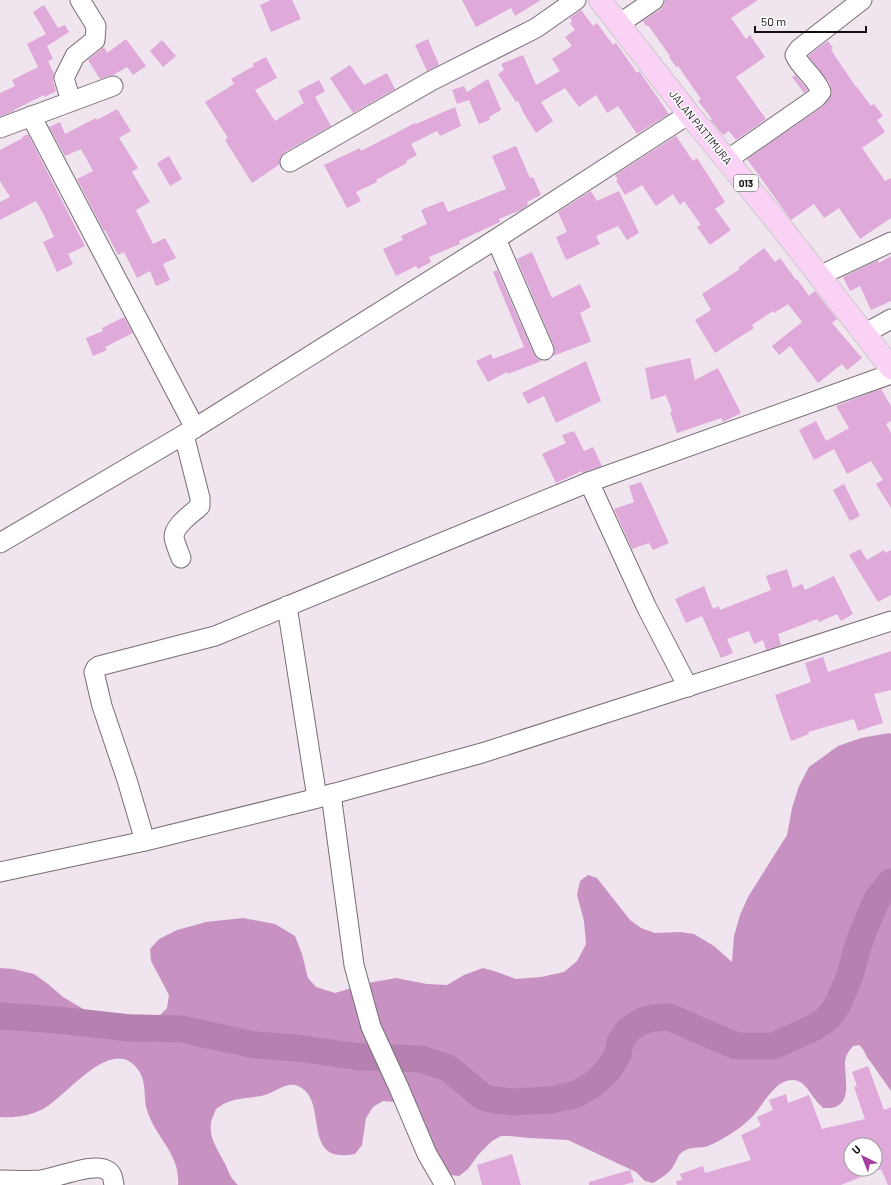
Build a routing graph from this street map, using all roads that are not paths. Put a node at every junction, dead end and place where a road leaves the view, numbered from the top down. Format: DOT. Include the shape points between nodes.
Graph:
graph roads {
  1 [pos="80,0"];
  2 [pos="576,0"];
  3 [pos="600,0"];
  4 [pos="654,0"];
  5 [pos="862,0"];
  6 [pos="619,24"];
  7 [pos="112,86"];
  8 [pos="71,101"];
  9 [pos="689,114"];
  10 [pos="31,116"];
  11 [pos="0,128"];
  12 [pos="727,160"];
  13 [pos="290,162"];
  14 [pos="496,238"];
  15 [pos="891,242"];
  16 [pos="819,276"];
  17 [pos="891,319"];
  18 [pos="864,334"];
  19 [pos="544,350"];
  20 [pos="891,368"];
  21 [pos="891,374"];
  22 [pos="189,431"];
  23 [pos="589,482"];
  24 [pos="0,543"];
  25 [pos="181,558"];
  26 [pos="287,606"];
  27 [pos="891,621"];
  28 [pos="688,687"];
  29 [pos="324,796"];
  30 [pos="145,841"];
  31 [pos="0,872"];
  32 [pos="0,1180"];
  33 [pos="114,1185"];
  34 [pos="445,1185"];
  1 -- 8 [label="street" via="96,26 95,40 75,56 64,78"];
  2 -- 13 [label="street" via="536,28 432,81"];
  3 -- 6 [label="main road, JALAN PATTIMURA / 013"];
  4 -- 6 [label="street"];
  5 -- 12 [label="street" via="799,49 795,55 818,85 821,92 816,98"];
  6 -- 9 [label="main road, JALAN PATTIMURA / 013"];
  7 -- 8 [label="street"];
  8 -- 10 [label="street"];
  9 -- 12 [label="main road, JALAN PATTIMURA / 013"];
  9 -- 14 [label="street"];
  10 -- 11 [label="street"];
  10 -- 22 [label="street"];
  12 -- 16 [label="main road, JALAN PATTIMURA / 013"];
  14 -- 19 [label="street"];
  14 -- 22 [label="street"];
  15 -- 16 [label="street"];
  16 -- 18 [label="main road, JALAN PATTIMURA / 013"];
  17 -- 18 [label="street"];
  18 -- 20 [label="main road, JALAN PATTIMURA / 013"];
  21 -- 23 [label="street"];
  22 -- 24 [label="street"];
  22 -- 25 [label="street" via="200,506 176,530 174,537"];
  23 -- 26 [label="street"];
  23 -- 28 [label="street" via="647,608"];
  26 -- 29 [label="street"];
  26 -- 30 [label="street" via="215,636 96,668 94,672 102,706"];
  27 -- 28 [label="street"];
  28 -- 29 [label="street" via="482,753"];
  29 -- 30 [label="street"];
  29 -- 34 [label="street" via="354,965 371,1028 426,1154"];
  30 -- 31 [label="street"];
  32 -- 33 [label="street" via="40,1180 82,1169 104,1169 113,1177"];
}
